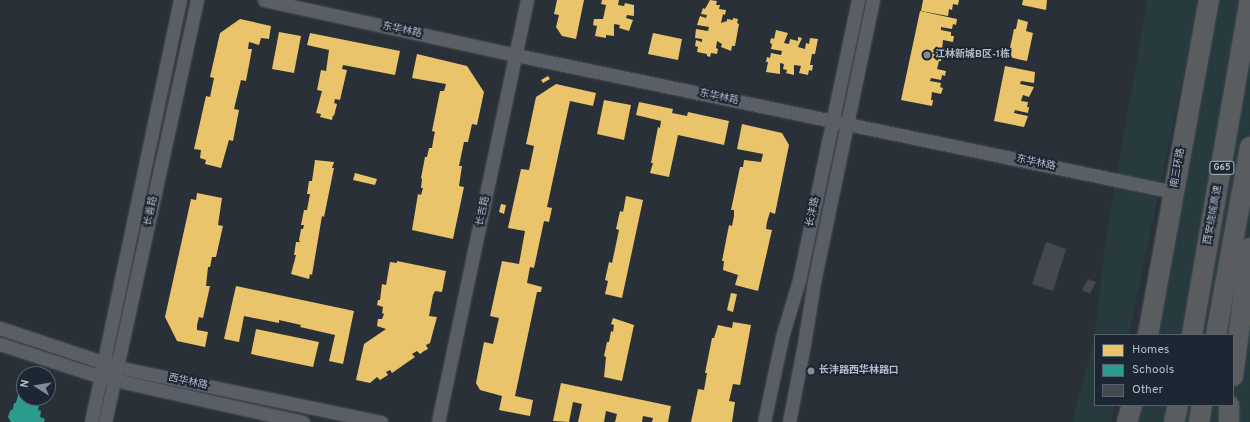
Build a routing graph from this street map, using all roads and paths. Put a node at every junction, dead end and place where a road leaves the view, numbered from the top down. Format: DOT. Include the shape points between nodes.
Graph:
graph roads {
  1 [pos="180,0"];
  2 [pos="197,0"];
  3 [pos="264,0"];
  4 [pos="528,0"];
  5 [pos="858,0"];
  6 [pos="873,0"];
  7 [pos="1209,0"];
  8 [pos="1250,0"];
  9 [pos="516,55"];
  10 [pos="832,121"];
  11 [pos="847,124"];
  12 [pos="1250,147"];
  13 [pos="1174,192"];
  14 [pos="1250,248"];
  15 [pos="0,328"];
  16 [pos="1148,334"];
  17 [pos="1192,334"];
  18 [pos="1216,334"];
  19 [pos="0,344"];
  20 [pos="104,362"];
  21 [pos="1234,368"];
  22 [pos="116,374"];
  23 [pos="101,377"];
  24 [pos="1132,406"];
  25 [pos="1178,406"];
  26 [pos="1202,406"];
  27 [pos="1229,406"];
  28 [pos="91,422"];
  29 [pos="105,422"];
  30 [pos="303,422"];
  31 [pos="381,422"];
  32 [pos="438,422"];
  33 [pos="764,422"];
  34 [pos="789,422"];
  35 [pos="1127,422"];
  36 [pos="1174,422"];
  37 [pos="1199,422"];
  38 [pos="1229,422"];
  1 -- 20 [label="street, 长善路"];
  2 -- 22 [label="street, 长善路"];
  3 -- 9 [label="street, 东华林路"];
  4 -- 9 [label="street, 长吉路"];
  5 -- 10 [label="street, 长沣路"];
  6 -- 11 [label="street, 长沣路"];
  7 -- 13 [label="highway, 南三环路"];
  8 -- 17 [label="highway, 西安绕城高速 / G65"];
  9 -- 10 [label="street, 东华林路"];
  9 -- 32 [label="street, 长吉路"];
  10 -- 11 [label="street, 东华林路"];
  10 -- 33 [label="street, 长沣路" via="799,280 782,338"];
  11 -- 13 [label="street, 东华林路"];
  11 -- 34 [label="street, 长沣路" via="814,282"];
  12 -- 18 [label="highway, G65"];
  13 -- 16 [label="highway, 南三环路"];
  14 -- 21 [label="highway"];
  15 -- 20 [label="street, 西华林路"];
  19 -- 23 [label="street, 西华林路"];
  20 -- 22 [label="street, 西华林路"];
  20 -- 23 [label="street, 长善路"];
  22 -- 23 [label="street, 西华林路"];
  22 -- 29 [label="street, 长善路"];
  22 -- 30 [label="street, 西华林路"];
  22 -- 31 [label="street, 西华林路"];
  23 -- 28 [label="street, 长善路"];
  24 -- 35 [label="highway"];
  25 -- 36 [label="highway"];
  26 -- 37 [label="highway"];
  27 -- 38 [label="highway"];
}
